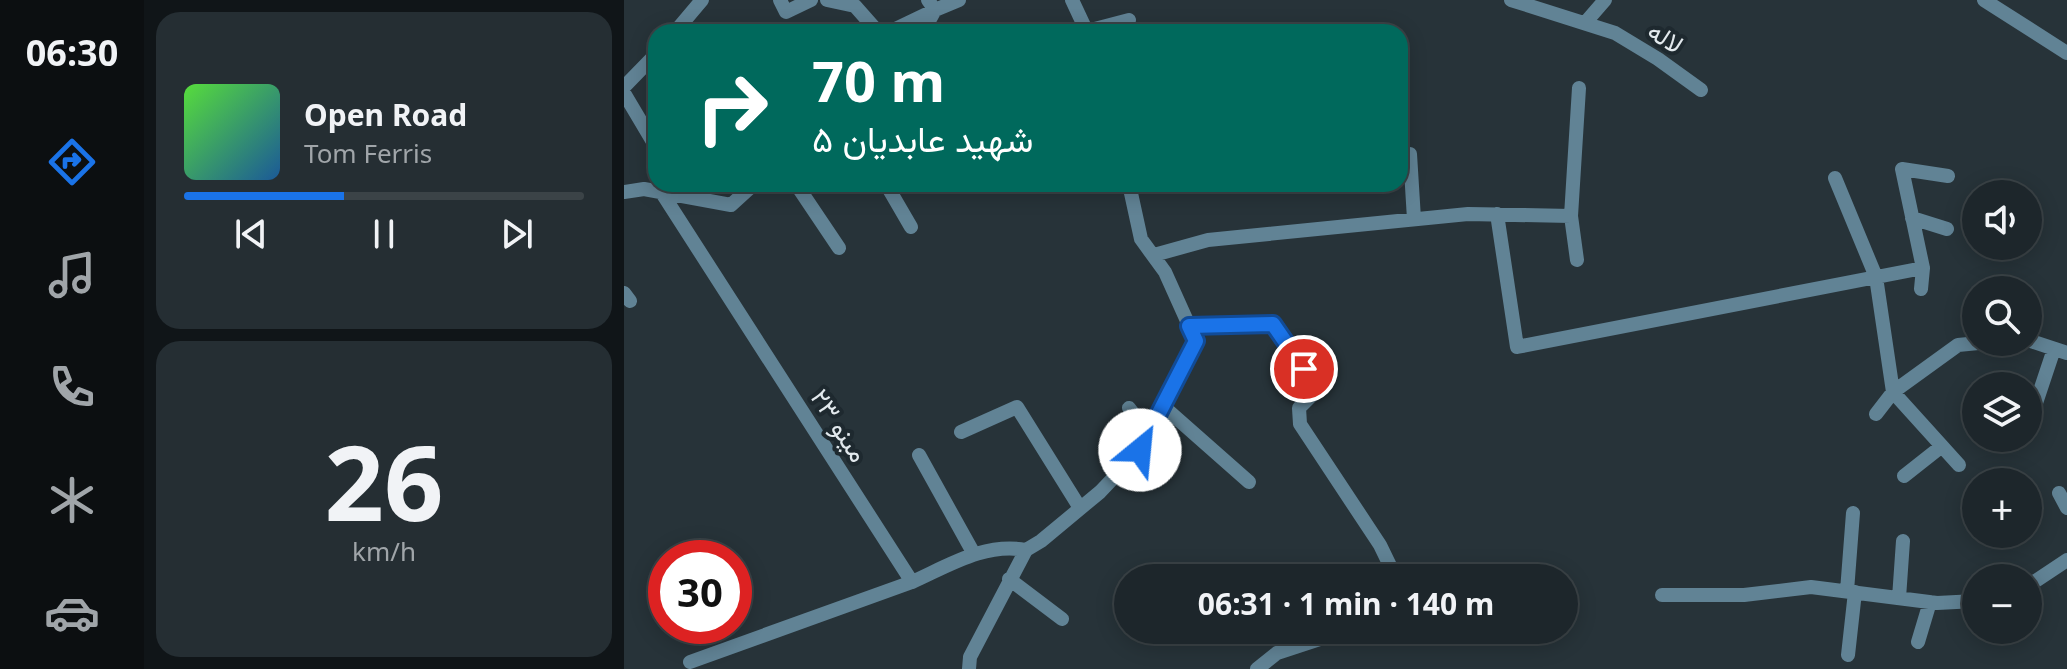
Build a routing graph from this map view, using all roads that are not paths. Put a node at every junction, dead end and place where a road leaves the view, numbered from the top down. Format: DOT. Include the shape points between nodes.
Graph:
graph roads {
  1 [pos="702,0"];
  2 [pos="780,0"];
  3 [pos="811,0"];
  4 [pos="827,0"];
  5 [pos="959,0"];
  6 [pos="1072,0"];
  7 [pos="1511,0"];
  8 [pos="1605,0"];
  9 [pos="1984,0"];
  10 [pos="931,5"];
  11 [pos="1542,5"];
  12 [pos="1129,20"];
  13 [pos="1585,23"];
  14 [pos="682,24"];
  15 [pos="871,24"];
  16 [pos="901,24"];
  17 [pos="1083,24"];
  18 [pos="1115,24"];
  19 [pos="2067,53"];
  20 [pos="648,62"];
  21 [pos="624,87"];
  22 [pos="1579,88"];
  23 [pos="1701,90"];
  24 [pos="624,93"];
  25 [pos="648,122"];
  26 [pos="1410,154"];
  27 [pos="1948,176"];
  28 [pos="1835,178"];
  29 [pos="648,190"];
  30 [pos="624,192"];
  31 [pos="658,192"];
  32 [pos="668,192"];
  33 [pos="688,192"];
  34 [pos="745,192"];
  35 [pos="801,192"];
  36 [pos="891,192"];
  37 [pos="1131,192"];
  38 [pos="662,193"];
  39 [pos="1497,214"];
  40 [pos="1571,216"];
  41 [pos="1912,218"];
  42 [pos="1414,219"];
  43 [pos="911,227"];
  44 [pos="1947,229"];
  45 [pos="839,248"];
  46 [pos="1154,255"];
  47 [pos="1577,260"];
  48 [pos="1923,268"];
  49 [pos="1876,277"];
  50 [pos="1921,289"];
  51 [pos="1189,326"];
  52 [pos="1962,345"];
  53 [pos="2042,345"];
  54 [pos="2061,351"];
  55 [pos="1893,392"];
  56 [pos="2042,392"];
  57 [pos="1164,407"];
  58 [pos="1129,408"];
  59 [pos="1876,414"];
  60 [pos="961,432"];
  61 [pos="1149,434"];
  62 [pos="1942,446"];
  63 [pos="919,455"];
  64 [pos="1959,465"];
  65 [pos="1904,476"];
  66 [pos="1249,482"];
  67 [pos="2059,493"];
  68 [pos="1080,508"];
  69 [pos="2067,508"];
  70 [pos="1853,513"];
  71 [pos="1903,541"];
  72 [pos="1026,550"];
  73 [pos="974,554"];
  74 [pos="2067,560"];
  75 [pos="1389,564"];
  76 [pos="2042,577"];
  77 [pos="1009,579"];
  78 [pos="912,582"];
  79 [pos="1851,592"];
  80 [pos="1662,595"];
  81 [pos="1899,598"];
  82 [pos="1962,601"];
  83 [pos="1930,602"];
  84 [pos="1062,619"];
  85 [pos="1918,642"];
  86 [pos="1304,644"];
  87 [pos="1848,655"];
  88 [pos="690,662"];
  89 [pos="969,669"];
  90 [pos="1257,669"];
  1 -- 14 [label="street"];
  2 -- 3 [label="street" via="786,12"];
  4 -- 15 [label="street" via="855,6"];
  5 -- 10 [label="street"];
  6 -- 17 [label="street"];
  7 -- 11 [label="street, لاله"];
  8 -- 13 [label="street"];
  9 -- 19 [label="street"];
  10 -- 16 [label="street"];
  11 -- 13 [label="street, لاله"];
  12 -- 18 [label="street"];
  13 -- 23 [label="street, لاله" via="1615,33"];
  20 -- 21 [label="street"];
  22 -- 40 [label="street"];
  24 -- 25 [label="street"];
  26 -- 42 [label="street"];
  27 -- 41 [label="street" via="1902,169"];
  28 -- 49 [label="street"];
  29 -- 30 [label="street"];
  31 -- 38 [label="street"];
  32 -- 38 [label="street"];
  33 -- 34 [label="street" via="731,205"];
  35 -- 45 [label="street"];
  36 -- 43 [label="street"];
  37 -- 46 [label="street" via="1141,239"];
  38 -- 78 [label="street, مینو ۲۳"];
  39 -- 40 [label="street"];
  39 -- 42 [label="street"];
  39 -- 49 [label="street" via="1517,347"];
  40 -- 47 [label="street"];
  41 -- 44 [label="street"];
  41 -- 48 [label="street"];
  42 -- 46 [label="street" via="1208,240"];
  46 -- 51 [label="street"];
  48 -- 49 [label="street"];
  48 -- 50 [label="street"];
  49 -- 55 [label="street"];
  51 -- 57 [label="street" via="1196,341"];
  51 -- 75 [label="street" via="1273,324 1317,390 1299,408 1300,424"];
  52 -- 55 [label="street"];
  53 -- 54 [label="street"];
  54 -- 56 [label="street"];
  55 -- 59 [label="street"];
  55 -- 62 [label="street"];
  57 -- 61 [label="street"];
  57 -- 66 [label="street"];
  58 -- 61 [label="street"];
  60 -- 68 [label="street" via="1017,407"];
  61 -- 68 [label="street" via="1140,450"];
  62 -- 64 [label="street"];
  62 -- 65 [label="street"];
  63 -- 73 [label="street"];
  67 -- 69 [label="street"];
  68 -- 72 [label="street"];
  70 -- 79 [label="street"];
  71 -- 81 [label="street"];
  72 -- 73 [label="street" via="1008,547"];
  72 -- 77 [label="street"];
  73 -- 78 [label="street"];
  74 -- 76 [label="street"];
  77 -- 84 [label="street"];
  77 -- 89 [label="street"];
  78 -- 88 [label="street"];
  79 -- 80 [label="street" via="1811,587 1744,595"];
  79 -- 81 [label="street"];
  79 -- 87 [label="street"];
  81 -- 83 [label="street"];
  82 -- 83 [label="street"];
  83 -- 85 [label="street"];
  86 -- 90 [label="street" via="1277,653"];
}
